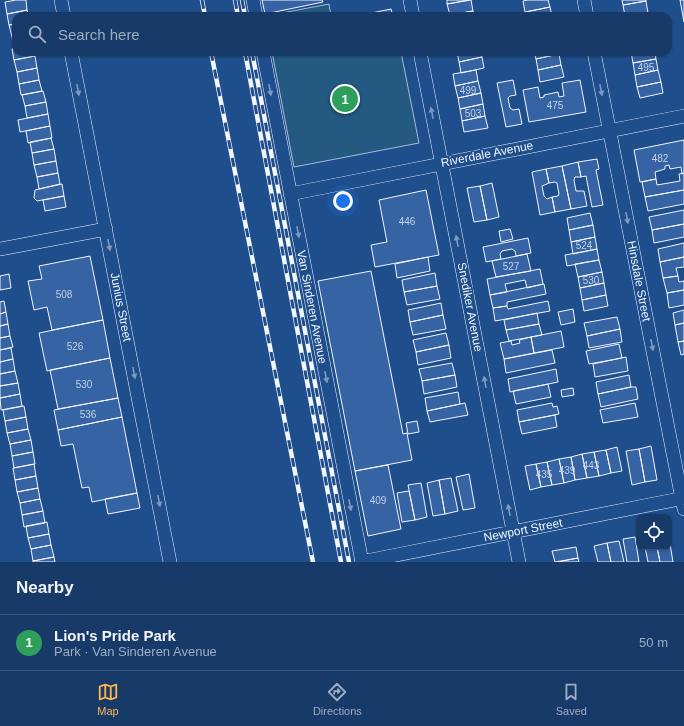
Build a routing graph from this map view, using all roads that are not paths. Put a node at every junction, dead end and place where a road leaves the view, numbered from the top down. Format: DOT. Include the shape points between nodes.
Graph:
graph roads {
  1 [pos="60,0"];
  2 [pos="253,0"];
  3 [pos="410,0"];
  4 [pos="584,0"];
  5 [pos="63,12"];
  6 [pos="255,12"];
  7 [pos="412,12"];
  8 [pos="586,12"];
  9 [pos="72,56"];
  10 [pos="264,56"];
  11 [pos="421,56"];
  12 [pos="595,56"];
  13 [pos="684,116"];
  14 [pos="610,131"];
  15 [pos="442,163"];
  16 [pos="290,194"];
  17 [pos="106,229"];
  18 [pos="0,249"];
  19 [pos="683,502"];
  20 [pos="514,532"];
  21 [pos="170,562"];
  22 [pos="361,562"];
  23 [pos="519,562"];
  1 -- 5 [label="street"];
  2 -- 6 [label="street"];
  3 -- 7 [label="street"];
  4 -- 8 [label="street"];
  9 -- 17 [label="street, Junius Street, one-way"];
  10 -- 16 [label="street, Van Sinderen Avenue, one-way"];
  15 -- 11 [label="street, Snediker Avenue, one-way"];
  12 -- 14 [label="street, Hinsdale Street, one-way"];
  13 -- 14 [label="street, Riverdale Avenue"];
  14 -- 15 [label="street, Riverdale Avenue"];
  14 -- 19 [label="street, Hinsdale Street, one-way"];
  15 -- 16 [label="street, Riverdale Avenue"];
  20 -- 15 [label="street, Snediker Avenue, one-way"];
  16 -- 22 [label="street, Van Sinderen Avenue, one-way"];
  17 -- 18 [label="street"];
  17 -- 21 [label="street, Junius Street, one-way"];
  19 -- 20 [label="street, Newport Street"];
  20 -- 22 [label="street, Newport Street"];
  20 -- 23 [label="street, Snediker Avenue"];
}
